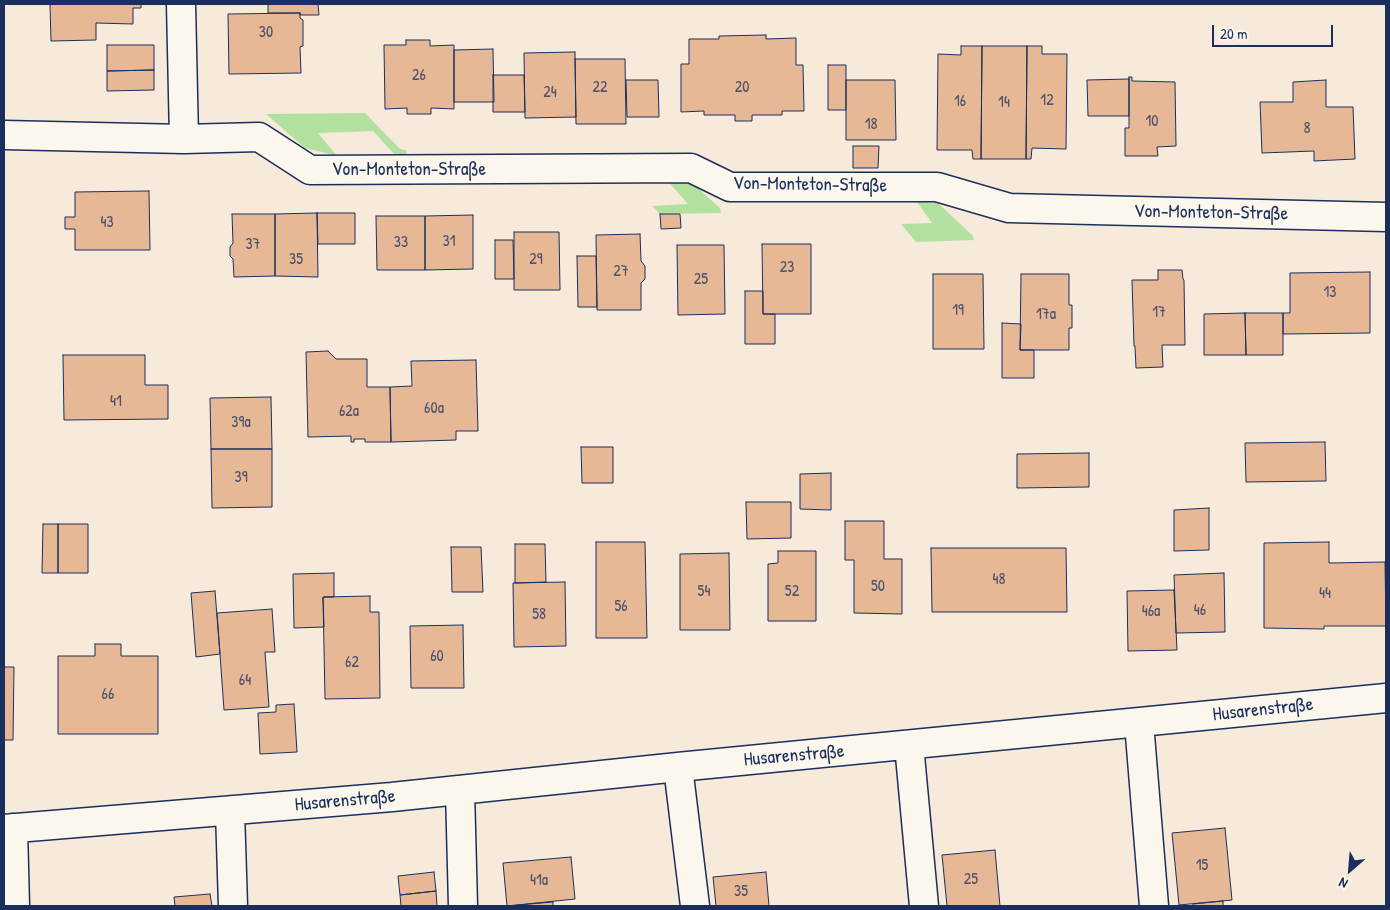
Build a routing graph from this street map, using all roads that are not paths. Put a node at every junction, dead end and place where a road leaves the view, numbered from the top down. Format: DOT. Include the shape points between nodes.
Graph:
graph roads {
  1 [pos="181,4"];
  2 [pos="4,135"];
  3 [pos="184,139"];
  4 [pos="1386,216"];
  5 [pos="1386,698"];
  6 [pos="1140,723"];
  7 [pos="909,745"];
  8 [pos="678,767"];
  9 [pos="460,790"];
  10 [pos="230,810"];
  11 [pos="8,829"];
  12 [pos="15,906"];
  13 [pos="233,906"];
  14 [pos="463,906"];
  15 [pos="696,906"];
  16 [pos="924,906"];
  17 [pos="1154,906"];
  1 -- 3 [label="street"];
  2 -- 3 [label="street, Von-Monteton-Straße"];
  3 -- 4 [label="street, Von-Monteton-Straße" via="259,137 310,170 692,168 730,187 937,187 1009,208"];
  5 -- 6 [label="street, Husarenstraße"];
  6 -- 7 [label="street, Husarenstraße"];
  6 -- 17 [label="street"];
  7 -- 8 [label="street, Husarenstraße"];
  7 -- 16 [label="street"];
  8 -- 9 [label="street, Husarenstraße"];
  8 -- 15 [label="street"];
  9 -- 10 [label="street, Husarenstraße"];
  9 -- 14 [label="street"];
  10 -- 11 [label="street, Husarenstraße"];
  10 -- 13 [label="street"];
  11 -- 12 [label="street, Husarenstraße"];
}
